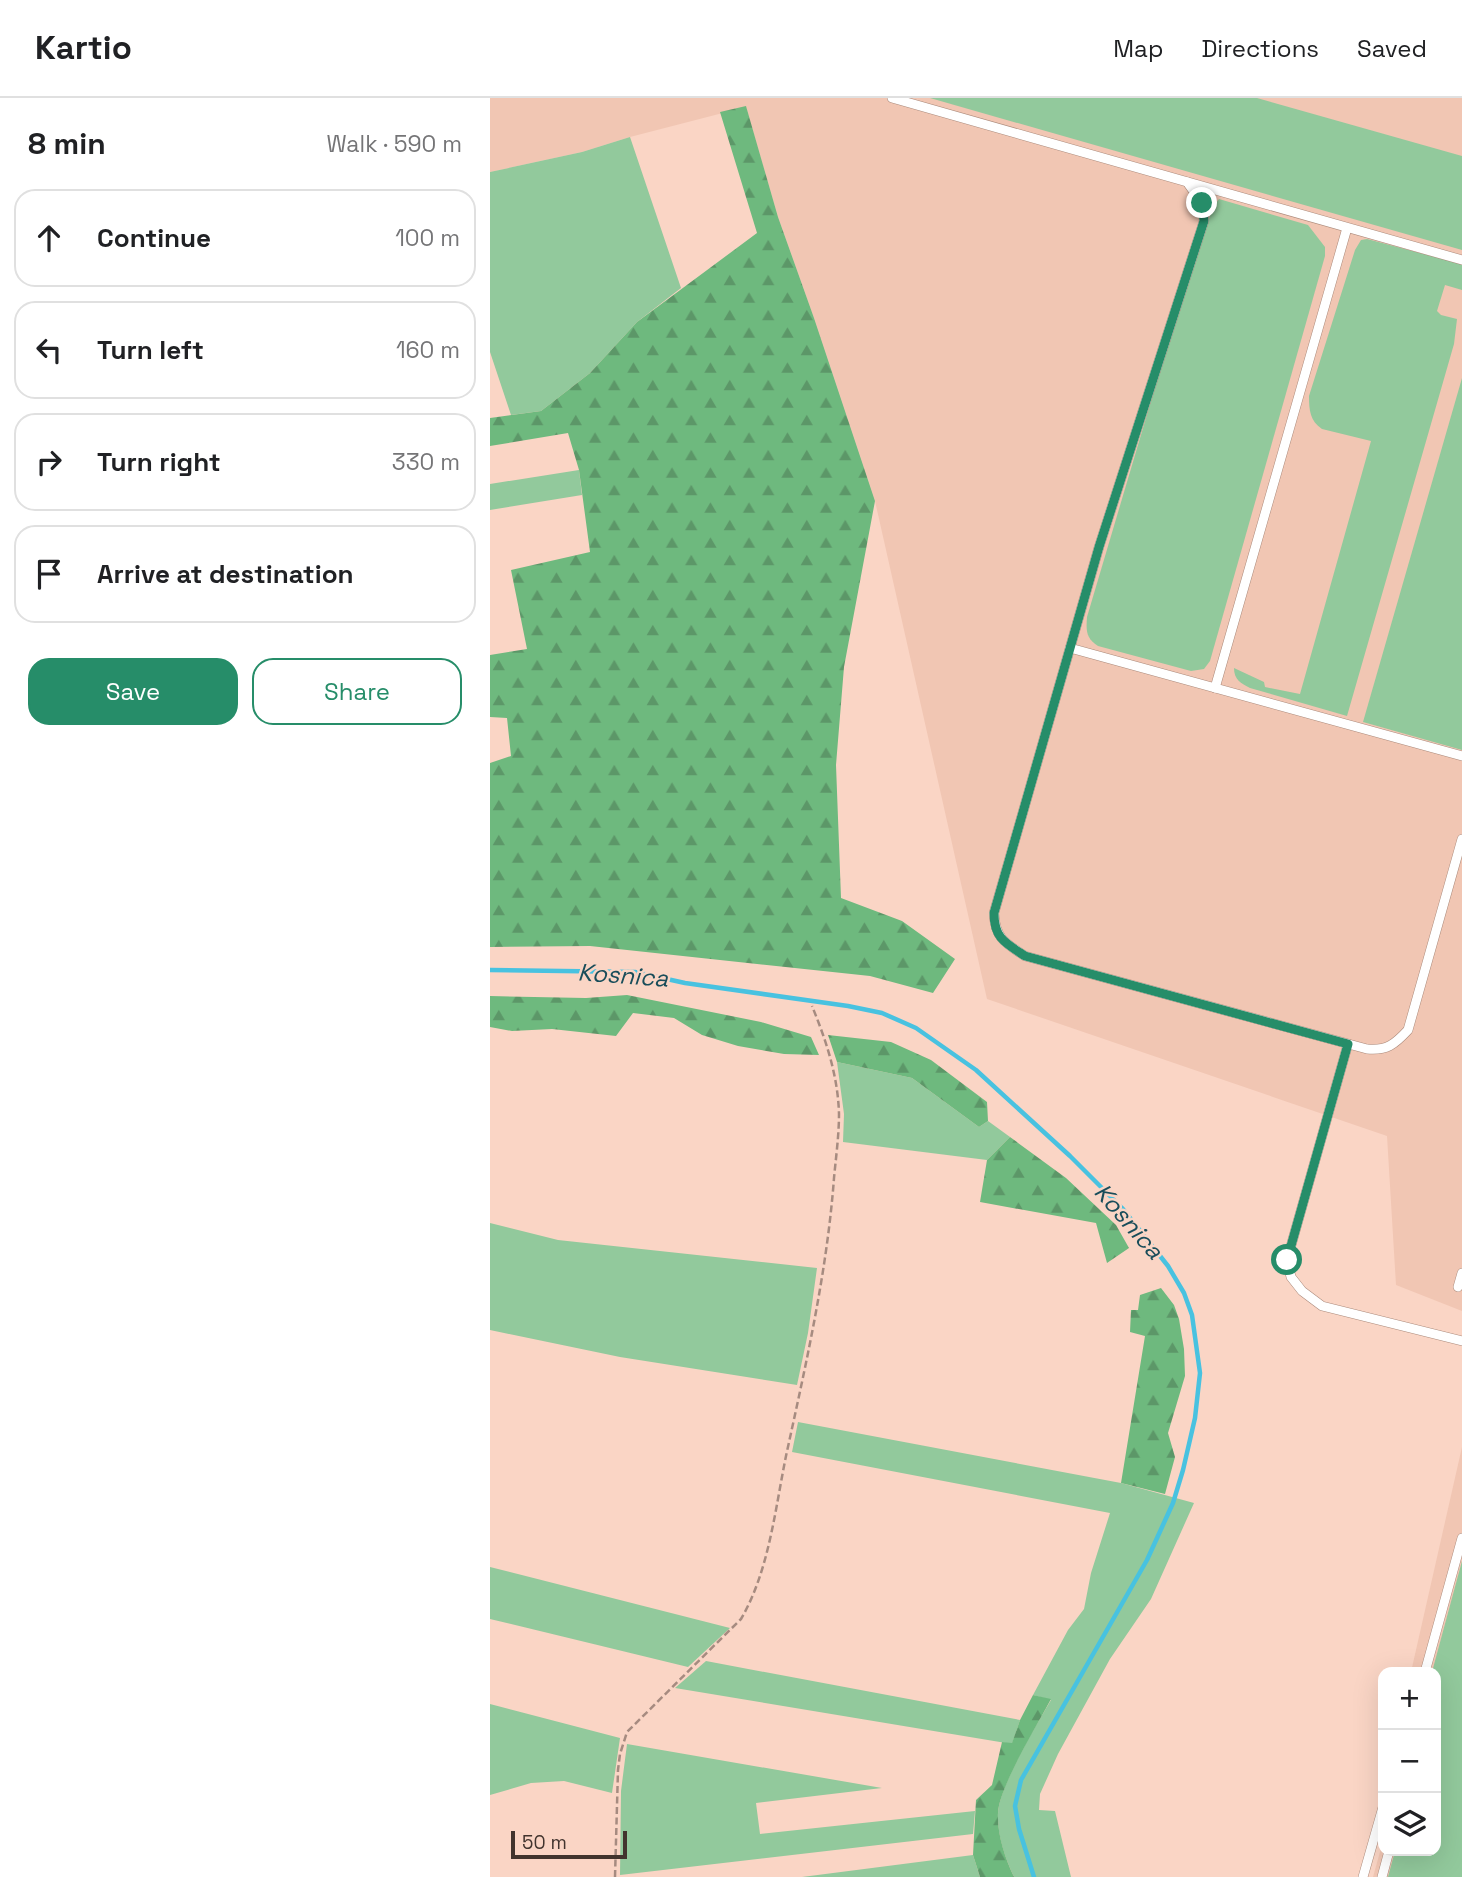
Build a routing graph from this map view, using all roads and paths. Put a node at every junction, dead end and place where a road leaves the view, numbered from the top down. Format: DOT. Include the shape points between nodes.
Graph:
graph roads {
  1 [pos="892,98"];
  2 [pos="1187,182"];
  3 [pos="1347,228"];
  4 [pos="1462,260"];
  5 [pos="1070,648"];
  6 [pos="1215,688"];
  7 [pos="1462,755"];
  8 [pos="1462,839"];
  9 [pos="812,1006"];
  10 [pos="1348,1044"];
  11 [pos="1462,1273"];
  12 [pos="1458,1287"];
  13 [pos="1462,1342"];
  14 [pos="1462,1538"];
  15 [pos="1426,1667"];
  16 [pos="1378,1824"];
  17 [pos="1388,1856"];
  18 [pos="615,1877"];
  19 [pos="1363,1877"];
  20 [pos="1382,1877"];
  1 -- 2 [label="lane"];
  2 -- 3 [label="lane"];
  2 -- 5 [label="lane" via="1202,203 1204,221"];
  3 -- 4 [label="lane"];
  3 -- 6 [label="lane"];
  5 -- 6 [label="lane"];
  5 -- 10 [label="lane" via="994,913 999,937 1025,956"];
  6 -- 7 [label="lane"];
  8 -- 10 [label="lane" via="1408,1030 1383,1050"];
  9 -- 18 [label="path" via="833,1069 838,1129 821,1289 774,1515 752,1600 741,1619 627,1732 618,1770"];
  10 -- 13 [label="lane" via="1287,1260 1291,1277 1322,1306"];
  11 -- 12 [label="lane"];
  14 -- 15 [label="lane"];
  16 -- 19 [label="lane"];
  17 -- 20 [label="lane"];
}
